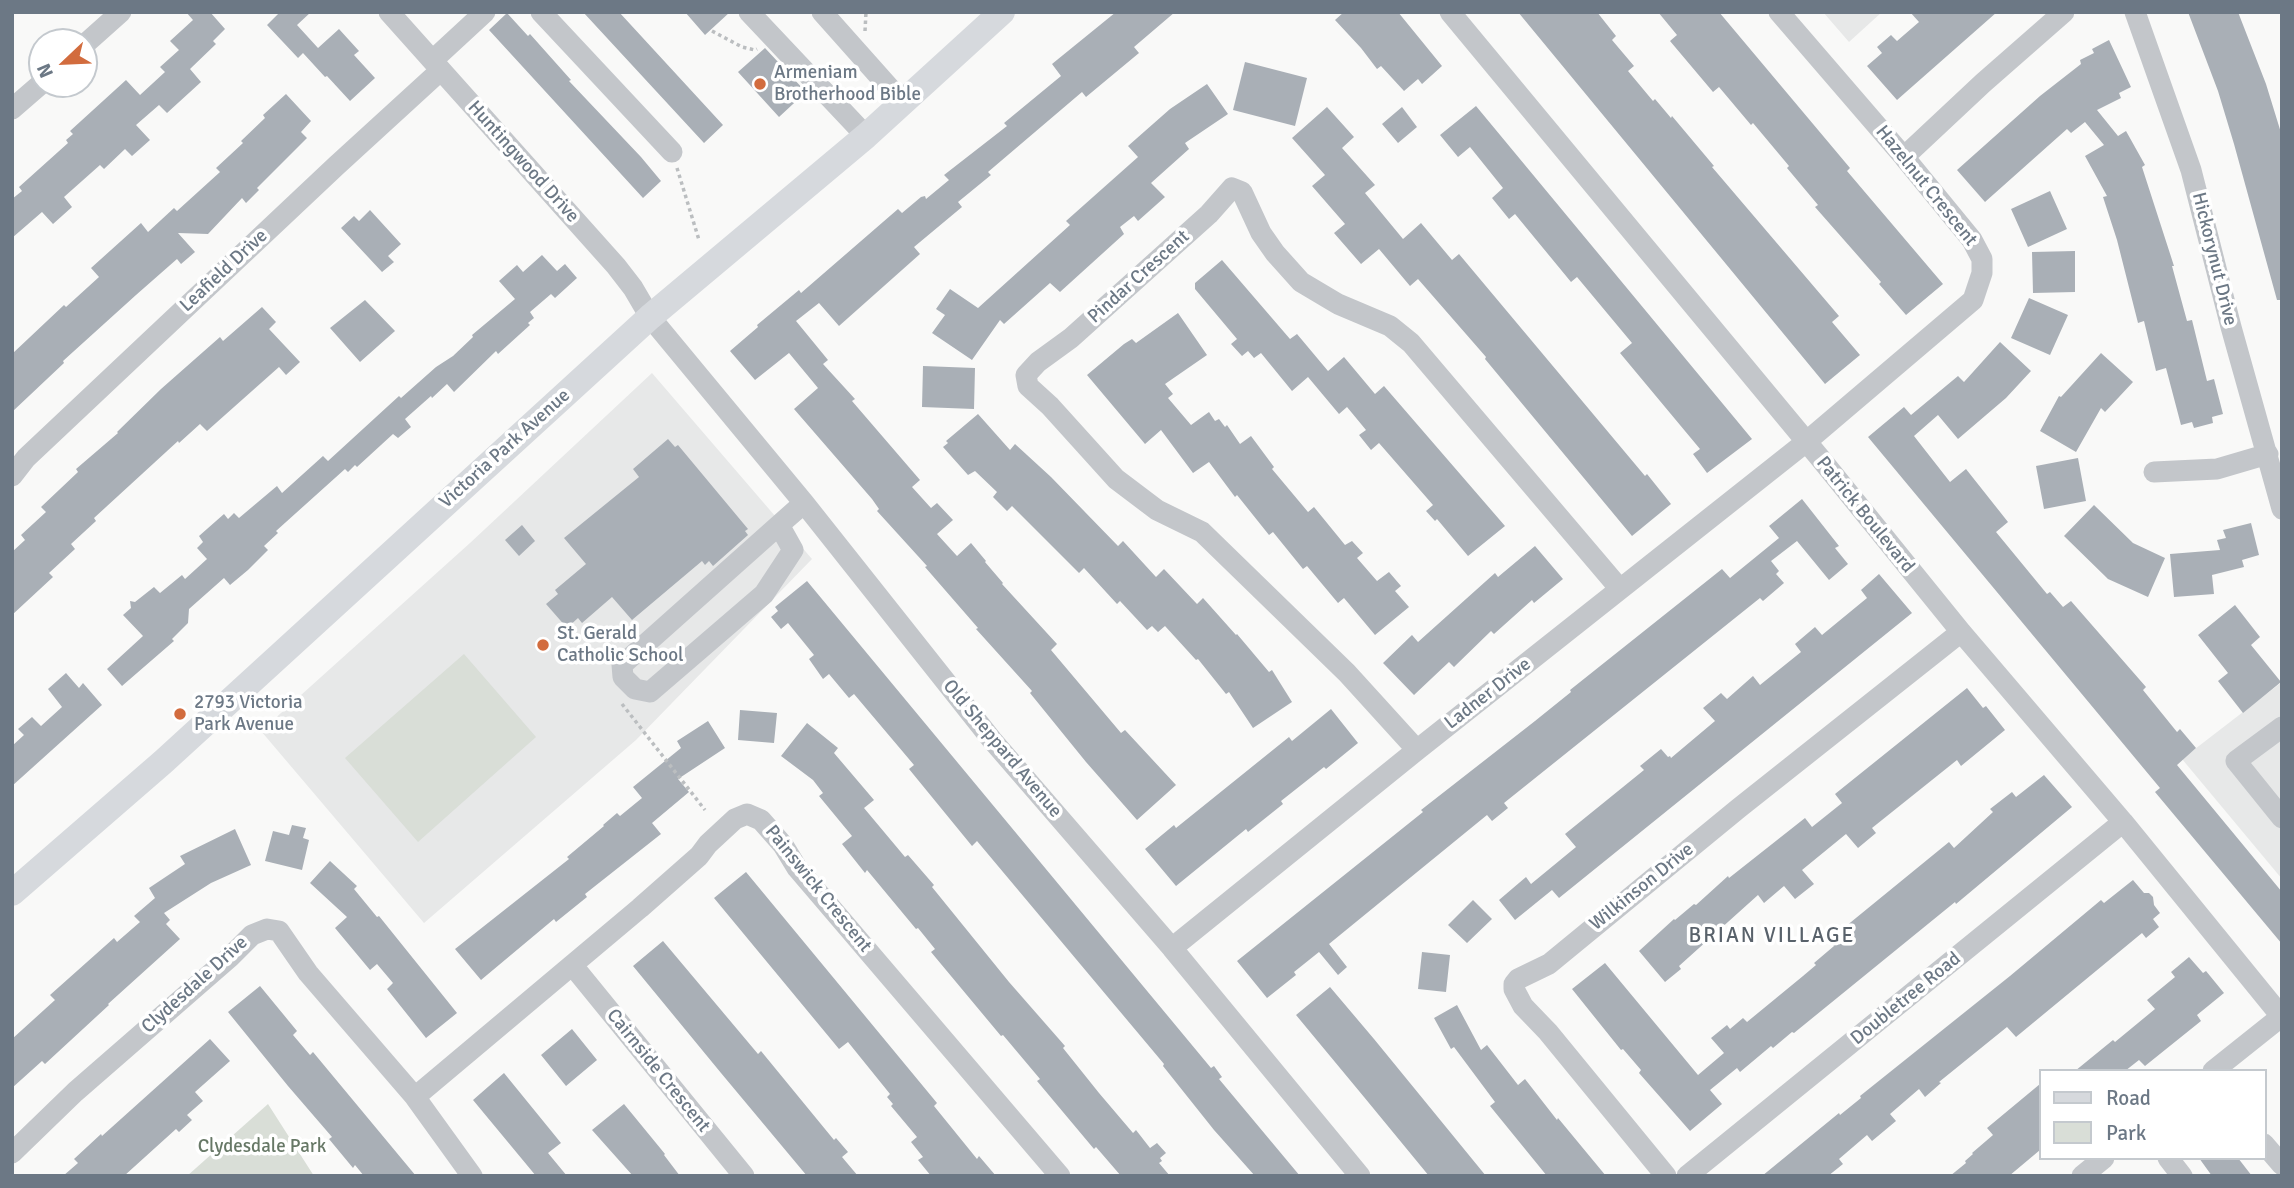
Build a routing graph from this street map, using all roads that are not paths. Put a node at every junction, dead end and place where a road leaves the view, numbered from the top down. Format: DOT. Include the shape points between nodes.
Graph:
graph roads {
  1 [pos="121,12"];
  2 [pos="389,12"];
  3 [pos="485,12"];
  4 [pos="541,12"];
  5 [pos="749,12"];
  6 [pos="822,12"];
  7 [pos="1002,12"];
  8 [pos="1450,12"];
  9 [pos="1779,12"];
  10 [pos="2064,12"];
  11 [pos="2135,12"];
  12 [pos="98,33"];
  13 [pos="437,65"];
  14 [pos="28,95"];
  15 [pos="903,103"];
  16 [pos="12,109"];
  17 [pos="866,136"];
  18 [pos="672,152"];
  19 [pos="1904,157"];
  20 [pos="650,317"];
  21 [pos="1806,442"];
  22 [pos="2268,454"];
  23 [pos="2154,472"];
  24 [pos="12,476"];
  25 [pos="804,503"];
  26 [pos="2282,509"];
  27 [pos="779,525"];
  28 [pos="1620,589"];
  29 [pos="1961,632"];
  30 [pos="2282,727"];
  31 [pos="1417,750"];
  32 [pos="2282,818"];
  33 [pos="2123,822"];
  34 [pos="12,893"];
  35 [pos="1172,948"];
  36 [pos="573,966"];
  37 [pos="2281,1016"];
  38 [pos="2215,1069"];
  39 [pos="415,1097"];
  40 [pos="2266,1146"];
  41 [pos="12,1153"];
  42 [pos="2102,1160"];
  43 [pos="2170,1160"];
  44 [pos="2282,1165"];
  45 [pos="472,1176"];
  46 [pos="744,1176"];
  47 [pos="1060,1176"];
  48 [pos="1360,1176"];
  49 [pos="1666,1176"];
  50 [pos="1687,1176"];
  51 [pos="2082,1176"];
  52 [pos="2182,1176"];
  1 -- 12 [label="street"];
  2 -- 13 [label="street, Huntingwood Drive"];
  3 -- 13 [label="street, Leafield Drive"];
  4 -- 18 [label="street"];
  5 -- 17 [label="street"];
  6 -- 15 [label="street"];
  7 -- 15 [label="main road, Victoria Park Avenue"];
  8 -- 21 [label="street, Patrick Boulevard"];
  9 -- 19 [label="street, Hazelnut Crescent"];
  10 -- 19 [label="street"];
  11 -- 22 [label="street, Hickorynut Drive" via="2191,170"];
  13 -- 20 [label="street, Huntingwood Drive" via="615,266"];
  13 -- 24 [label="street, Leafield Drive"];
  14 -- 16 [label="street"];
  15 -- 17 [label="main road, Victoria Park Avenue"];
  17 -- 20 [label="main road, Victoria Park Avenue"];
  19 -- 21 [label="street, Hazelnut Crescent" via="1972,240 1982,259 1979,286 1973,300"];
  20 -- 25 [label="street, Old Sheppard Avenue"];
  20 -- 34 [label="main road, Victoria Park Avenue" via="163,762"];
  21 -- 28 [label="street, Ladner Drive"];
  21 -- 29 [label="street, Patrick Boulevard"];
  22 -- 23 [label="street" via="2217,469"];
  22 -- 26 [label="street, Hickorynut Drive"];
  25 -- 27 [label="street"];
  25 -- 35 [label="street, Old Sheppard Avenue" via="992,740"];
  27 -- 27 [label="street" via="622,665 623,677 635,689 650,692 764,594 793,550"];
  28 -- 31 [label="street, Ladner Drive"];
  28 -- 31 [label="street, Pindar Crescent" via="1411,343 1390,326 1301,282 1261,233 1242,192 1232,188 1071,338 1038,362 1026,375 1028,386 1116,479 1157,510 1212,541 1347,673"];
  29 -- 33 [label="street, Patrick Boulevard"];
  29 -- 49 [label="street, Wilkinson Drive" via="1549,964 1514,984 1523,1006"];
  30 -- 32 [label="street" via="2236,761"];
  31 -- 35 [label="street, Ladner Drive"];
  33 -- 37 [label="street, Patrick Boulevard"];
  33 -- 50 [label="street, Doubletree Road"];
  35 -- 48 [label="street, Old Sheppard Avenue"];
  36 -- 39 [label="street, Painswick Crescent"];
  36 -- 46 [label="street, Cairnside Crescent"];
  36 -- 47 [label="street, Painswick Crescent" via="735,819 747,814 761,820"];
  37 -- 38 [label="street"];
  39 -- 41 [label="street, Clydesdale Drive" via="308,973 279,931 267,929 252,935"];
  39 -- 45 [label="street, Clydesdale Drive"];
  40 -- 44 [label="street"];
  42 -- 51 [label="street"];
  43 -- 52 [label="street"];
}
